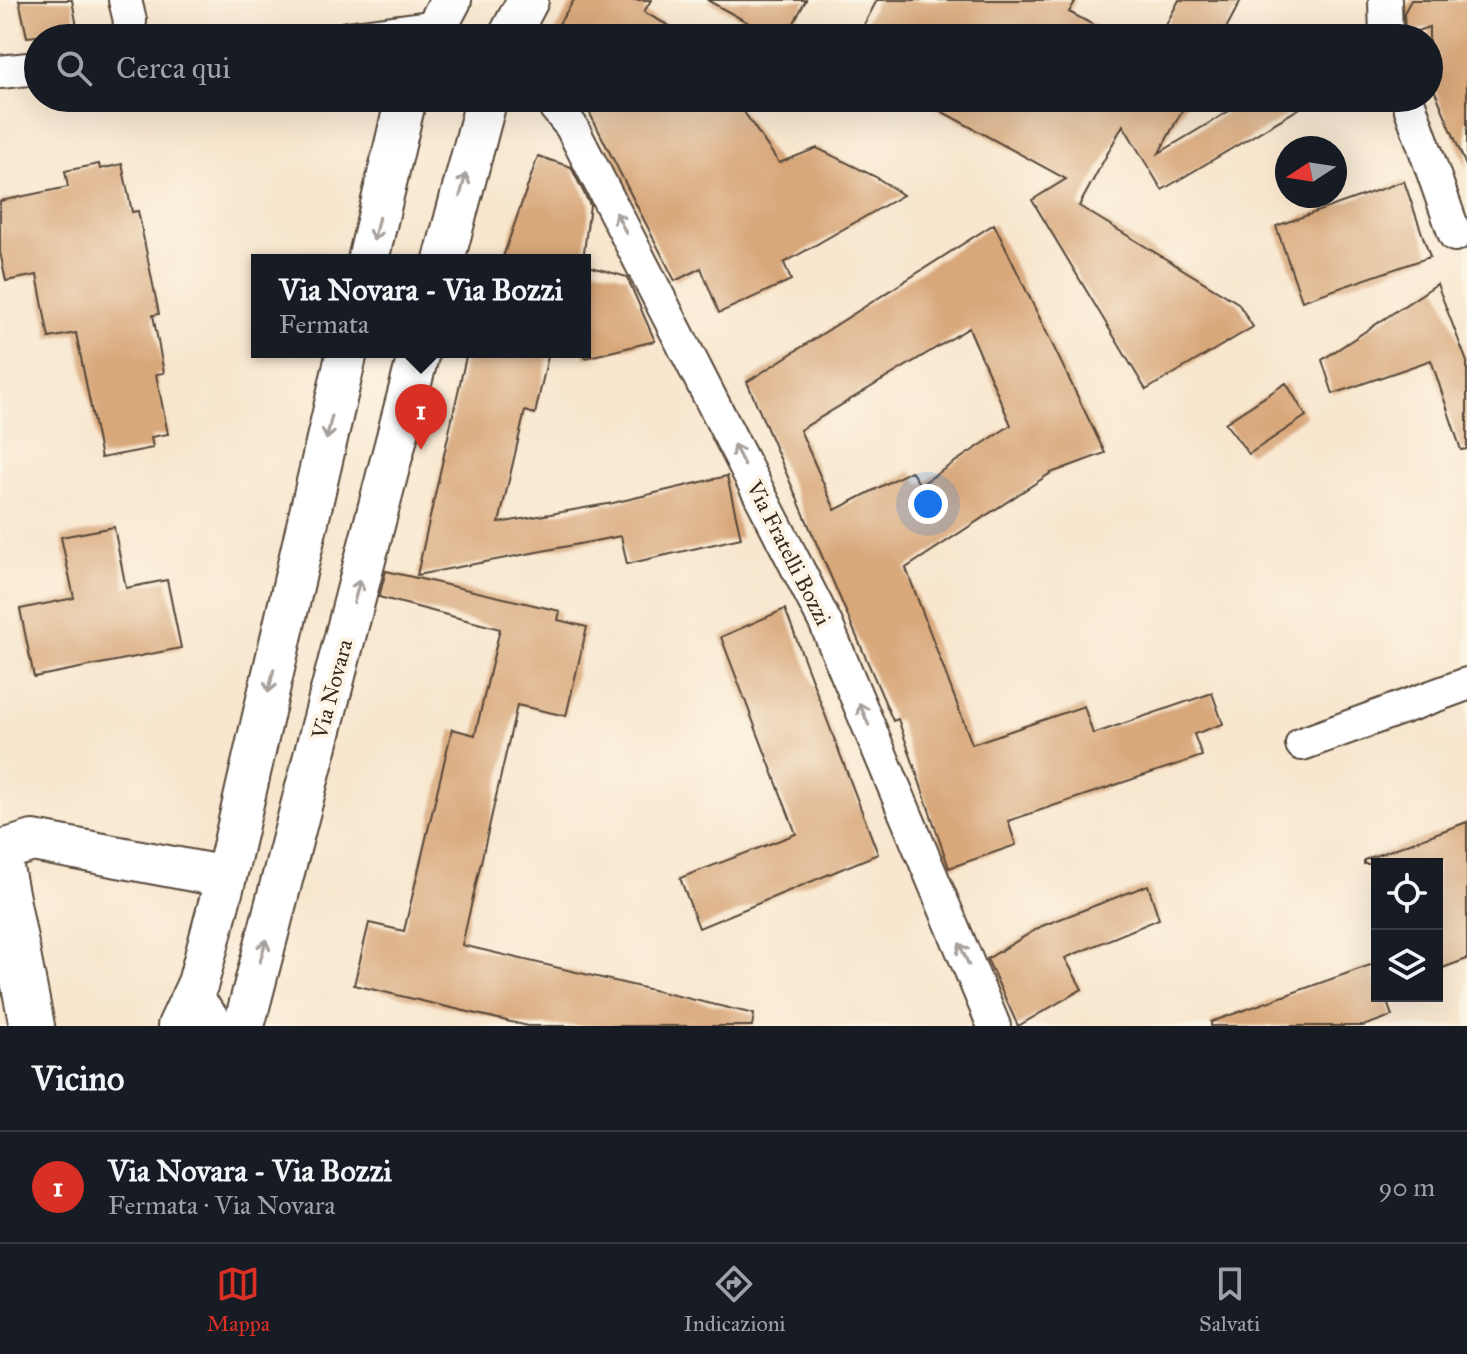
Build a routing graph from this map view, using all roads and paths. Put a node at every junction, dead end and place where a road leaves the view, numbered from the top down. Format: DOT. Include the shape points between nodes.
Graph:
graph roads {
  1 [pos="125,0"];
  2 [pos="528,0"];
  3 [pos="1385,0"];
  4 [pos="130,24"];
  5 [pos="515,24"];
  6 [pos="1386,24"];
  7 [pos="24,69"];
  8 [pos="0,72"];
  9 [pos="403,112"];
  10 [pos="483,112"];
  11 [pos="560,112"];
  12 [pos="1412,112"];
  13 [pos="1455,235"];
  14 [pos="369,254"];
  15 [pos="446,254"];
  16 [pos="346,358"];
  17 [pos="417,358"];
  18 [pos="1467,684"];
  19 [pos="1302,744"];
  20 [pos="0,851"];
  21 [pos="0,863"];
  22 [pos="226,877"];
  23 [pos="195,1017"];
  24 [pos="32,1026"];
  25 [pos="244,1026"];
  26 [pos="994,1026"];
  1 -- 4 [label="street"];
  2 -- 5 [label="street"];
  3 -- 6 [label="street"];
  7 -- 8 [label="street"];
  9 -- 14 [label="street, one-way"];
  15 -- 10 [label="street, one-way"];
  26 -- 11 [label="street, Via Fratelli Bozzi, one-way" via="826,624"];
  12 -- 13 [label="street"];
  16 -- 22 [label="street, one-way"];
  25 -- 17 [label="street, Via Novara, one-way"];
  18 -- 19 [label="street"];
  20 -- 22 [label="street" via="33,841"];
  21 -- 24 [label="main road"];
  22 -- 23 [label="street"];
}
